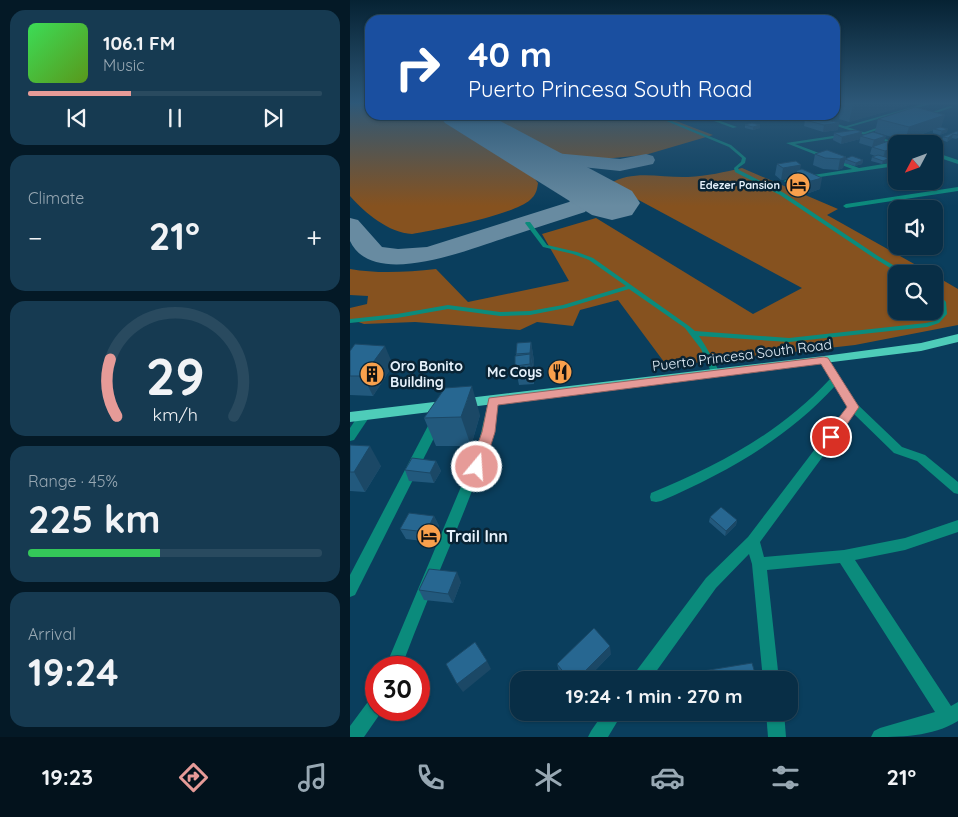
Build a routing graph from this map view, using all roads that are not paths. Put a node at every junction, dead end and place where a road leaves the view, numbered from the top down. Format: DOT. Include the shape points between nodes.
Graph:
graph roads {
  1 [pos="706,136"];
  2 [pos="833,136"];
  3 [pos="876,136"];
  4 [pos="888,140"];
  5 [pos="943,157"];
  6 [pos="958,162"];
  7 [pos="888,165"];
  8 [pos="859,170"];
  9 [pos="787,180"];
  10 [pos="958,189"];
  11 [pos="846,206"];
  12 [pos="528,223"];
  13 [pos="890,265"];
  14 [pos="630,286"];
  15 [pos="943,302"];
  16 [pos="943,315"];
  17 [pos="350,320"];
  18 [pos="939,320"];
  19 [pos="693,333"];
  20 [pos="958,338"];
  21 [pos="824,360"];
  22 [pos="716,374"];
  23 [pos="835,380"];
  24 [pos="493,402"];
  25 [pos="444,407"];
  26 [pos="853,407"];
  27 [pos="364,416"];
  28 [pos="350,417"];
  29 [pos="350,437"];
  30 [pos="958,489"];
  31 [pos="656,497"];
  32 [pos="958,526"];
  33 [pos="753,541"];
  34 [pos="844,556"];
  35 [pos="759,564"];
  36 [pos="350,590"];
  37 [pos="397,656"];
  38 [pos="647,671"];
  39 [pos="770,671"];
  40 [pos="953,714"];
  41 [pos="365,721"];
  42 [pos="608,721"];
  43 [pos="776,721"];
  44 [pos="354,737"];
  45 [pos="596,737"];
  46 [pos="777,737"];
  47 [pos="880,737"];
  1 -- 13 [label="lane" via="730,146 744,158 737,171 782,194"];
  2 -- 8 [label="street" via="789,143"];
  3 -- 4 [label="street"];
  5 -- 6 [label="street"];
  7 -- 8 [label="street"];
  8 -- 9 [label="street"];
  10 -- 11 [label="street"];
  12 -- 14 [label="lane" via="545,246 600,264"];
  14 -- 17 [label="lane" via="564,307 530,313 500,314 448,307"];
  14 -- 19 [label="lane"];
  15 -- 16 [label="lane"];
  18 -- 19 [label="lane" via="927,325 789,340"];
  19 -- 22 [label="lane"];
  20 -- 21 [label="main road, Puerto Princesa South Road" via="921,347"];
  21 -- 22 [label="main road, Puerto Princesa South Road"];
  21 -- 23 [label="street"];
  22 -- 24 [label="main road, Puerto Princesa South Road"];
  23 -- 26 [label="street"];
  23 -- 31 [label="street" via="804,412 756,448 696,481"];
  24 -- 25 [label="main road, Puerto Princesa South Road"];
  24 -- 37 [label="street" via="477,467"];
  25 -- 27 [label="main road, Puerto Princesa South Road"];
  25 -- 36 [label="street"];
  26 -- 30 [label="street" via="898,450 923,459"];
  26 -- 33 [label="street"];
  27 -- 28 [label="main road, Puerto Princesa South Road"];
  27 -- 29 [label="street"];
  32 -- 34 [label="street" via="905,544"];
  33 -- 35 [label="street"];
  33 -- 38 [label="street" via="711,583"];
  34 -- 35 [label="street"];
  34 -- 40 [label="street"];
  35 -- 39 [label="street"];
  40 -- 47 [label="street"];
  41 -- 44 [label="street"];
  42 -- 45 [label="street"];
  43 -- 46 [label="street"];
}
